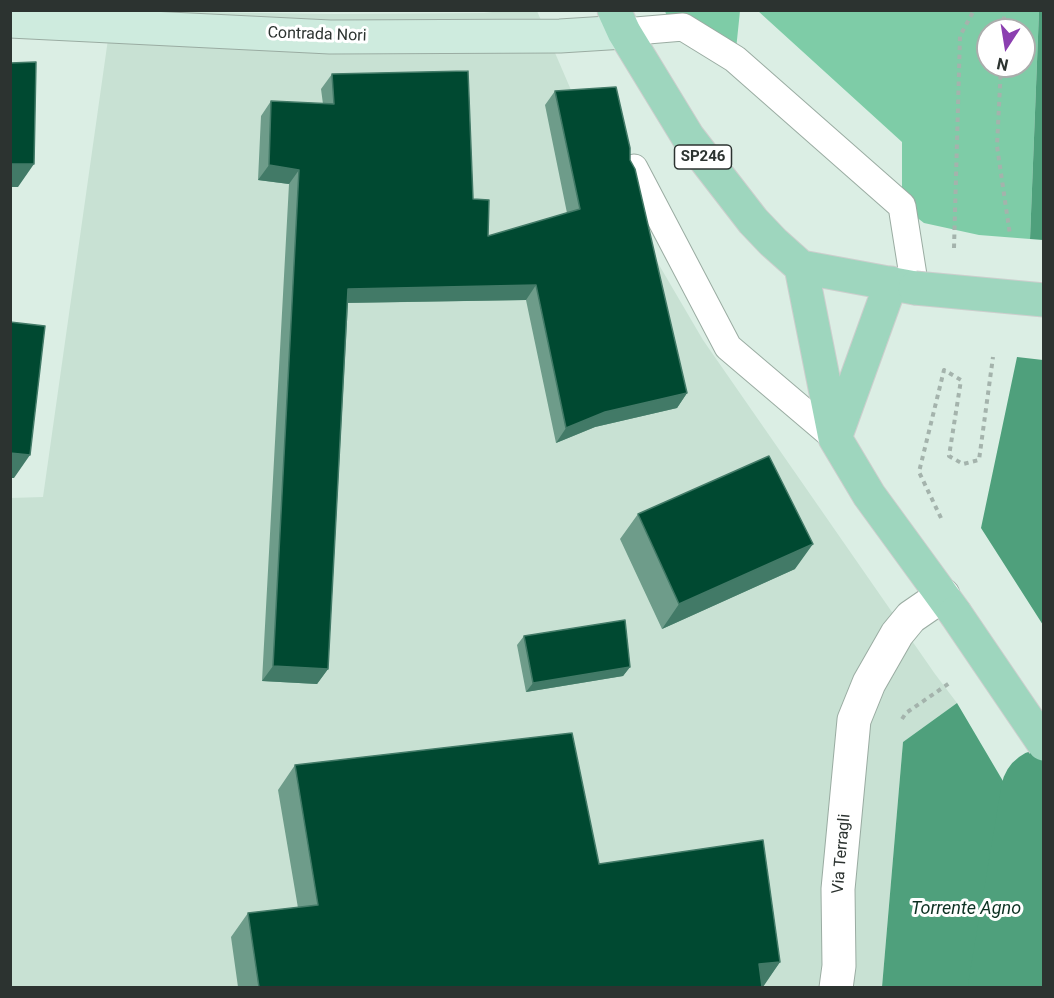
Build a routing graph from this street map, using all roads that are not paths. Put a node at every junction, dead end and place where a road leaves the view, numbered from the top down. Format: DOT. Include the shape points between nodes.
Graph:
graph roads {
  1 [pos="10,21"];
  2 [pos="619,21"];
  3 [pos="634,168"];
  4 [pos="801,267"];
  5 [pos="903,285"];
  6 [pos="1044,300"];
  7 [pos="835,438"];
  8 [pos="949,604"];
  9 [pos="1044,744"];
  10 [pos="836,987"];
  1 -- 2 [label="street, Contrada Nori" via="330,37 560,36"];
  2 -- 4 [label="main road, SP246" via="688,137 753,221"];
  2 -- 5 [label="lane" via="682,27 735,59 902,206"];
  3 -- 7 [label="lane" via="728,347"];
  4 -- 5 [label="main road"];
  4 -- 7 [label="main road"];
  5 -- 6 [label="main road, bridge"];
  5 -- 7 [label="main road"];
  7 -- 8 [label="main road" via="869,495"];
  8 -- 9 [label="main road, bridge"];
  8 -- 10 [label="street, Via Terragli" via="911,617 897,634 869,683 854,720 838,889"];
}
